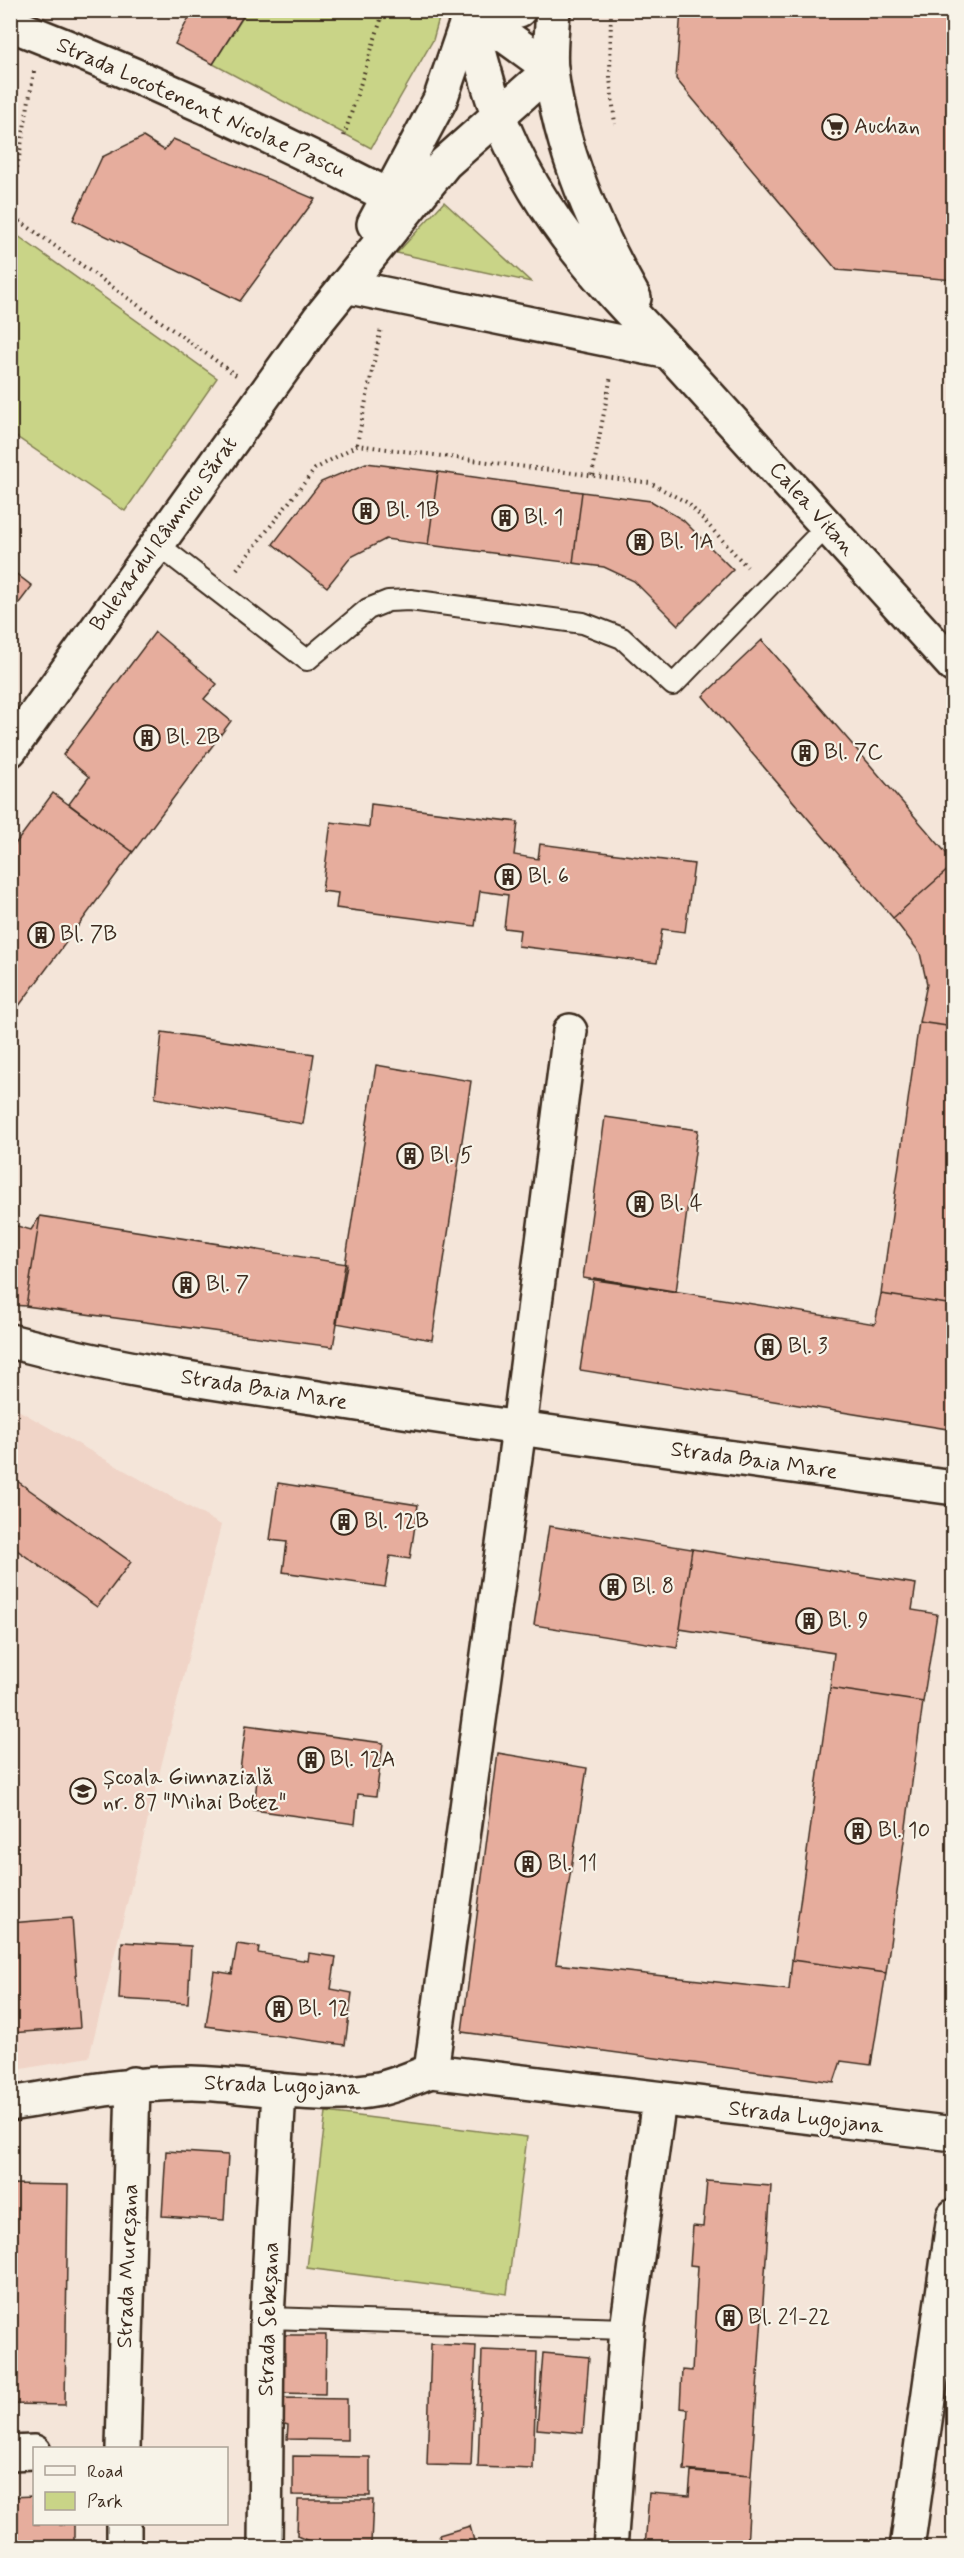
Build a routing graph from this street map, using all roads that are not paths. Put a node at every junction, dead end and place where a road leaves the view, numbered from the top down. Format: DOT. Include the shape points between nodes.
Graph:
graph roads {
  1 [pos="519,10"];
  2 [pos="553,10"];
  3 [pos="472,11"];
  4 [pos="10,24"];
  5 [pos="551,69"];
  6 [pos="497,116"];
  7 [pos="391,197"];
  8 [pos="345,286"];
  9 [pos="319,319"];
  10 [pos="669,352"];
  11 [pos="827,526"];
  12 [pos="157,544"];
  13 [pos="954,666"];
  14 [pos="10,750"];
  15 [pos="570,1031"];
  16 [pos="10,1341"];
  17 [pos="519,1428"];
  18 [pos="954,1488"];
  19 [pos="431,2071"];
  20 [pos="134,2084"];
  21 [pos="279,2090"];
  22 [pos="658,2100"];
  23 [pos="10,2104"];
  24 [pos="954,2134"];
  25 [pos="954,2216"];
  26 [pos="267,2318"];
  27 [pos="627,2329"];
  28 [pos="123,2447"];
  29 [pos="33,2452"];
  30 [pos="10,2453"];
  31 [pos="124,2525"];
  32 [pos="124,2547"];
  33 [pos="265,2547"];
  34 [pos="610,2547"];
  35 [pos="907,2547"];
  1 -- 3 [label="street" via="494,15"];
  2 -- 5 [label="street, Calea Vitan"];
  3 -- 5 [label="street"];
  3 -- 6 [label="street, Calea Vitan"];
  3 -- 7 [label="street, Bulevardul Râmnicu Sărat" via="440,100"];
  4 -- 7 [label="street, Strada Locotenent Nicolae Pascu" via="96,58"];
  5 -- 6 [label="street, Bulevardul Râmnicu Sărat"];
  5 -- 10 [label="street, Calea Vitan" via="562,126 585,198 629,288"];
  6 -- 8 [label="street, Bulevardul Râmnicu Sărat" via="445,163"];
  6 -- 10 [label="street, Calea Vitan" via="525,176 572,246"];
  7 -- 9 [label="street, Bulevardul Râmnicu Sărat"];
  8 -- 9 [label="street, Bulevardul Râmnicu Sărat"];
  8 -- 10 [label="street"];
  9 -- 12 [label="street, Bulevardul Râmnicu Sărat"];
  10 -- 11 [label="street, Calea Vitan"];
  11 -- 12 [label="lane" via="673,685 622,638 583,623 410,600 388,601 368,609 307,660"];
  11 -- 13 [label="street, Calea Vitan"];
  12 -- 14 [label="street, Bulevardul Râmnicu Sărat"];
  15 -- 17 [label="street"];
  16 -- 17 [label="street, Strada Baia Mare" via="142,1371"];
  17 -- 18 [label="street, Strada Baia Mare"];
  17 -- 19 [label="street"];
  19 -- 21 [label="street, Strada Lugojana" via="380,2088 344,2092"];
  19 -- 22 [label="street, Strada Lugojana"];
  20 -- 21 [label="street, Strada Lugojana" via="195,2083"];
  20 -- 23 [label="street, Strada Lugojana"];
  20 -- 28 [label="street, Strada Mureșana"];
  21 -- 26 [label="street, Strada Sebeșana"];
  22 -- 24 [label="street, Strada Lugojana"];
  22 -- 27 [label="street"];
  25 -- 35 [label="street"];
  26 -- 27 [label="lane"];
  26 -- 33 [label="street, Strada Sebeșana"];
  27 -- 34 [label="street"];
  29 -- 30 [label="street"];
  31 -- 32 [label="street"];
}
